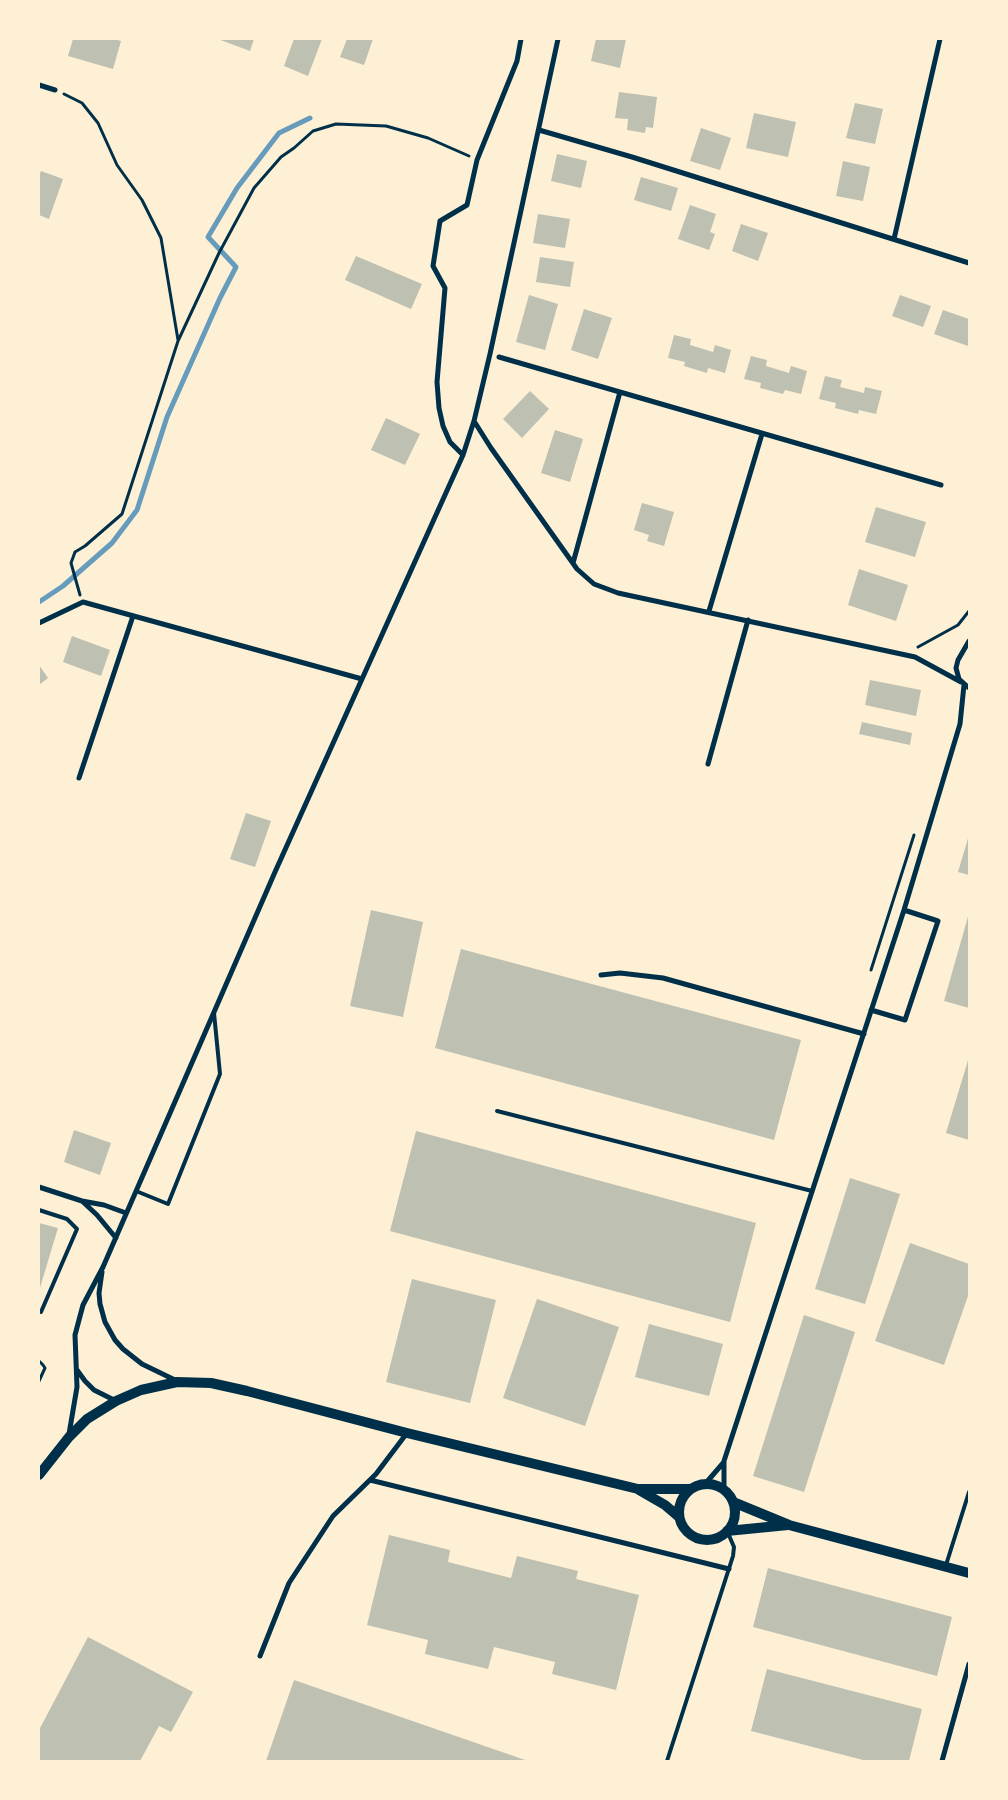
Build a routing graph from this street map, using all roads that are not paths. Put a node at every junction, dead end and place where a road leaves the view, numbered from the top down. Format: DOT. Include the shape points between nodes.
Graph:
graph roads {
  1 [pos="521,39"];
  2 [pos="558,39"];
  3 [pos="940,39"];
  4 [pos="39,85"];
  5 [pos="55,90"];
  6 [pos="539,130"];
  7 [pos="894,239"];
  8 [pos="969,263"];
  9 [pos="499,357"];
  10 [pos="620,392"];
  11 [pos="474,422"];
  12 [pos="762,434"];
  13 [pos="463,455"];
  14 [pos="941,485"];
  15 [pos="573,563"];
  16 [pos="709,611"];
  17 [pos="133,616"];
  18 [pos="748,620"];
  19 [pos="39,623"];
  20 [pos="969,641"];
  21 [pos="969,649"];
  22 [pos="960,657"];
  23 [pos="362,679"];
  24 [pos="965,685"];
  25 [pos="708,764"];
  26 [pos="79,778"];
  27 [pos="904,910"];
  28 [pos="601,975"];
  29 [pos="872,1010"];
  30 [pos="214,1013"];
  31 [pos="864,1034"];
  32 [pos="497,1112"];
  33 [pos="39,1187"];
  34 [pos="812,1190"];
  35 [pos="136,1191"];
  36 [pos="82,1201"];
  37 [pos="39,1210"];
  38 [pos="126,1213"];
  39 [pos="116,1238"];
  40 [pos="103,1267"];
  41 [pos="41,1312"];
  42 [pos="77,1370"];
  43 [pos="178,1382"];
  44 [pos="116,1401"];
  45 [pos="407,1433"];
  46 [pos="68,1437"];
  47 [pos="724,1461"];
  48 [pos="39,1475"];
  49 [pos="370,1480"];
  50 [pos="705,1484"];
  51 [pos="638,1489"];
  52 [pos="691,1489"];
  53 [pos="724,1490"];
  54 [pos="969,1492"];
  55 [pos="733,1502"];
  56 [pos="679,1517"];
  57 [pos="789,1525"];
  58 [pos="727,1531"];
  59 [pos="946,1565"];
  60 [pos="729,1568"];
  61 [pos="969,1573"];
  62 [pos="260,1656"];
  63 [pos="969,1664"];
  64 [pos="667,1761"];
  65 [pos="942,1761"];
  1 -- 13 [label="street" via="517,61 477,160 467,205 440,221 433,266 445,288 437,382 439,408 450,442"];
  2 -- 6 [label="street"];
  3 -- 7 [label="street"];
  4 -- 5 [label="street"];
  6 -- 7 [label="street"];
  6 -- 11 [label="street"];
  7 -- 8 [label="street"];
  9 -- 10 [label="street"];
  10 -- 12 [label="street"];
  10 -- 15 [label="street"];
  11 -- 13 [label="street"];
  11 -- 15 [label="street"];
  12 -- 14 [label="street"];
  12 -- 16 [label="street"];
  13 -- 23 [label="street"];
  15 -- 16 [label="street" via="587,579 602,588"];
  16 -- 18 [label="street"];
  17 -- 19 [label="street" via="83,602"];
  17 -- 23 [label="street"];
  17 -- 26 [label="street"];
  18 -- 24 [label="street" via="915,657"];
  18 -- 25 [label="street"];
  20 -- 22 [label="street"];
  21 -- 22 [label="street"];
  22 -- 24 [label="street" via="956,668"];
  23 -- 30 [label="street"];
  24 -- 27 [label="street" via="960,724"];
  27 -- 29 [label="street"];
  27 -- 29 [label="street" via="938,921 905,1020"];
  28 -- 31 [label="street" via="620,972 663,978"];
  29 -- 31 [label="street"];
  30 -- 35 [label="street"];
  30 -- 35 [label="lane" via="220,1074 168,1204"];
  31 -- 34 [label="street"];
  32 -- 34 [label="lane"];
  33 -- 36 [label="street"];
  34 -- 47 [label="street"];
  35 -- 38 [label="street"];
  36 -- 38 [label="street"];
  36 -- 39 [label="street"];
  37 -- 41 [label="lane" via="67,1219 77,1229"];
  38 -- 39 [label="street"];
  39 -- 40 [label="street"];
  40 -- 42 [label="street" via="78,1319 74,1342"];
  40 -- 43 [label="street" via="100,1304 115,1340 142,1364"];
  42 -- 44 [label="street" via="94,1390"];
  42 -- 46 [label="street"];
  43 -- 44 [label="main road" via="141,1390"];
  43 -- 45 [label="main road" via="210,1383 247,1391"];
  44 -- 46 [label="main road" via="87,1419"];
  45 -- 49 [label="street"];
  45 -- 51 [label="main road"];
  46 -- 48 [label="main road"];
  47 -- 50 [label="street"];
  47 -- 53 [label="street"];
  49 -- 60 [label="street"];
  49 -- 62 [label="street" via="333,1516 289,1583"];
  50 -- 52 [label="main road"];
  50 -- 53 [label="main road"];
  51 -- 52 [label="main road"];
  51 -- 56 [label="main road"];
  52 -- 56 [label="main road" via="681,1500"];
  53 -- 55 [label="main road"];
  54 -- 59 [label="lane"];
  55 -- 57 [label="main road"];
  55 -- 58 [label="main road" via="734,1519"];
  56 -- 58 [label="main road" via="686,1531 699,1539 715,1539"];
  57 -- 58 [label="main road"];
  57 -- 59 [label="main road"];
  58 -- 60 [label="lane" via="734,1550"];
  59 -- 61 [label="main road"];
  60 -- 64 [label="lane"];
  63 -- 65 [label="street"];
}
